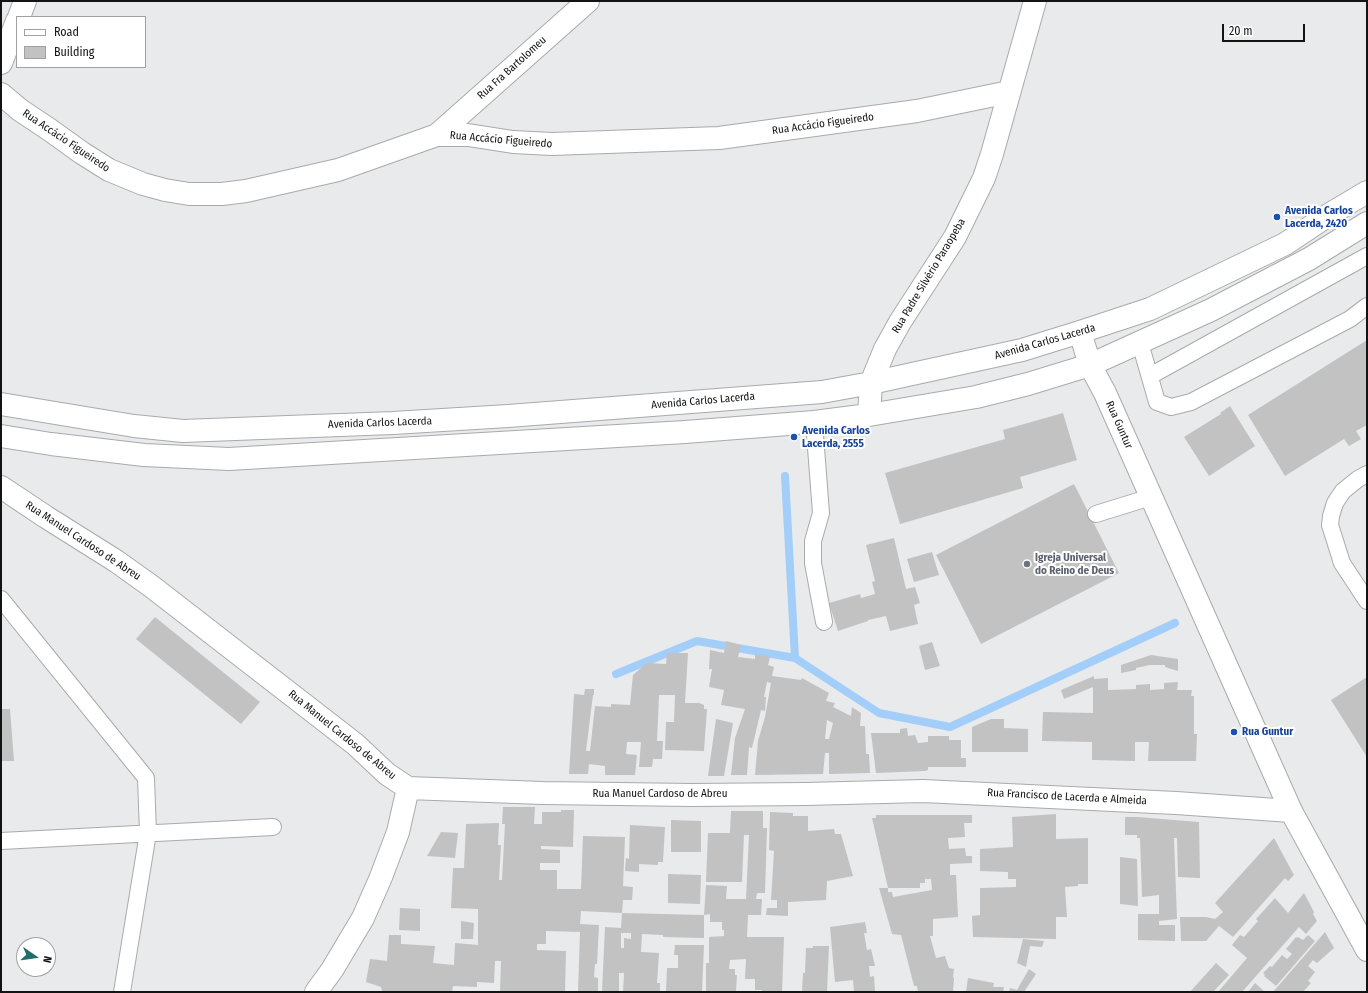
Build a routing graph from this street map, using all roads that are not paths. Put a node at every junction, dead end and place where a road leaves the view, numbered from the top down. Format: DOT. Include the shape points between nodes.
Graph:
graph roads {
  1 [pos="25,1"];
  2 [pos="588,1"];
  3 [pos="1035,1"];
  4 [pos="18,16"];
  5 [pos="16,24"];
  6 [pos="1,64"];
  7 [pos="1009,92"];
  8 [pos="1,94"];
  9 [pos="437,135"];
  10 [pos="1367,192"];
  11 [pos="1367,223"];
  12 [pos="1367,256"];
  13 [pos="1367,306"];
  14 [pos="1080,332"];
  15 [pos="1140,343"];
  16 [pos="1090,365"];
  17 [pos="1150,376"];
  18 [pos="871,383"];
  19 [pos="1,404"];
  20 [pos="869,415"];
  21 [pos="814,422"];
  22 [pos="1,436"];
  23 [pos="1367,474"];
  24 [pos="1,487"];
  25 [pos="1151,497"];
  26 [pos="1096,514"];
  27 [pos="1,599"];
  28 [pos="1367,601"];
  29 [pos="824,622"];
  30 [pos="408,788"];
  31 [pos="842,792"];
  32 [pos="1291,811"];
  33 [pos="273,827"];
  34 [pos="148,834"];
  35 [pos="1,841"];
  36 [pos="1367,950"];
  37 [pos="122,992"];
  38 [pos="316,992"];
  1 -- 4 [label="main road"];
  2 -- 9 [label="main road, Rua Fra Bartolomeu"];
  3 -- 7 [label="main road, Rua Padre Silvério Paraopeba"];
  5 -- 6 [label="main road"];
  7 -- 9 [label="main road, Rua Accácio Figueiredo" via="917,111 719,138 552,144 513,142 468,135"];
  7 -- 18 [label="main road, Rua Padre Silvério Paraopeba" via="984,178 955,237 885,349"];
  8 -- 9 [label="main road, Rua Accácio Figueiredo" via="20,110 109,170 143,184 189,194 234,193 338,170"];
  10 -- 14 [label="main road, Avenida Carlos Lacerda" via="1285,244 1150,309"];
  11 -- 15 [label="main road" via="1302,263"];
  12 -- 17 [label="lane"];
  13 -- 17 [label="lane" via="1350,319 1192,402 1172,408 1157,402"];
  14 -- 16 [label="main road, Rua Guntur"];
  14 -- 18 [label="main road, Avenida Carlos Lacerda" via="1022,350"];
  15 -- 16 [label="main road"];
  15 -- 17 [label="lane"];
  16 -- 20 [label="main road" via="976,397"];
  16 -- 25 [label="main road, Rua Guntur"];
  18 -- 19 [label="main road, Avenida Carlos Lacerda" via="822,392 508,416 183,431 134,426"];
  18 -- 20 [label="main road, Rua Padre Silvério Paraopeba"];
  20 -- 21 [label="main road"];
  21 -- 22 [label="main road" via="229,458 144,455"];
  21 -- 29 [label="lane" via="821,513 813,541 813,563"];
  23 -- 28 [label="lane" via="1343,491 1335,503 1330,525 1342,563"];
  24 -- 30 [label="main road, Rua Manuel Cardoso de Abreu" via="116,560 355,744 387,774"];
  25 -- 26 [label="lane"];
  25 -- 32 [label="main road, Rua Guntur"];
  27 -- 34 [label="lane" via="146,778"];
  30 -- 31 [label="main road, Rua Manuel Cardoso de Abreu" via="543,793"];
  30 -- 38 [label="main road" via="398,832 366,911 332,970"];
  31 -- 32 [label="main road, Rua Francisco de Lacerda e Almeida" via="923,791"];
  32 -- 36 [label="main road, Rua Guntur"];
  33 -- 34 [label="lane"];
  34 -- 35 [label="lane"];
  34 -- 37 [label="lane"];
}
